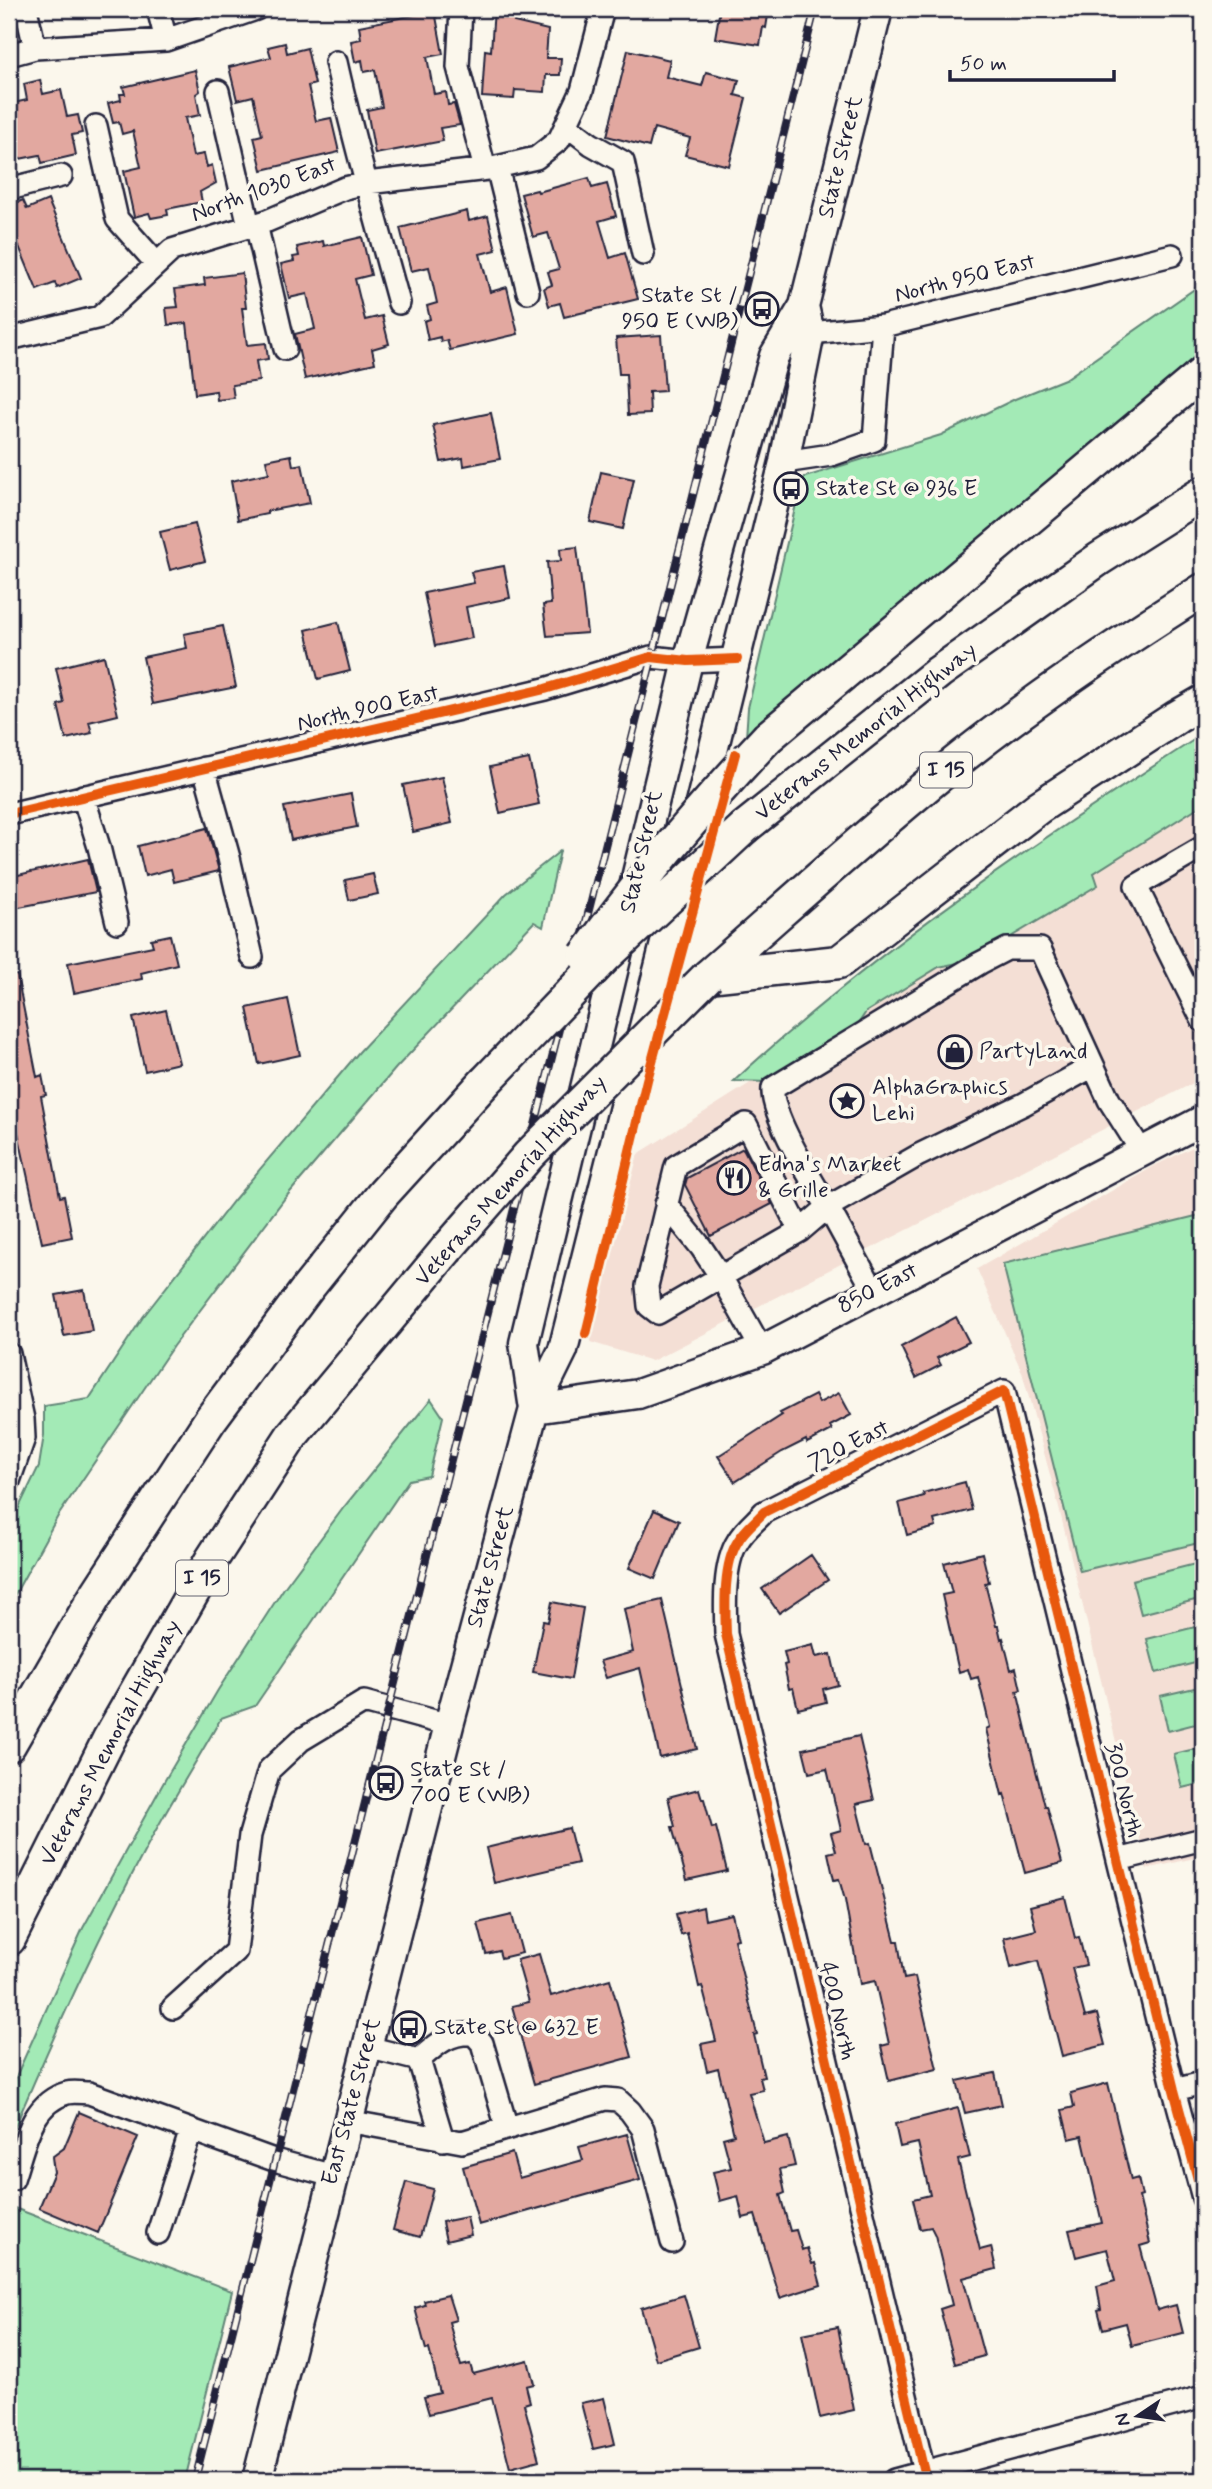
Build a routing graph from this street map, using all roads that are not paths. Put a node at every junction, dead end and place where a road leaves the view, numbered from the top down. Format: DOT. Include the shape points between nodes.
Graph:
graph roads {
  1 [pos="26,9"];
  2 [pos="158,9"];
  3 [pos="256,9"];
  4 [pos="461,9"];
  5 [pos="603,9"];
  6 [pos="878,9"];
  7 [pos="166,40"];
  8 [pos="35,48"];
  9 [pos="9,55"];
  10 [pos="336,62"];
  11 [pos="218,91"];
  12 [pos="96,126"];
  13 [pos="563,133"];
  14 [pos="491,168"];
  15 [pos="61,176"];
  16 [pos="367,183"];
  17 [pos="9,189"];
  18 [pos="252,225"];
  19 [pos="643,254"];
  20 [pos="1171,256"];
  21 [pos="157,264"];
  22 [pos="528,292"];
  23 [pos="398,303"];
  24 [pos="807,319"];
  25 [pos="883,326"];
  26 [pos="9,339"];
  27 [pos="285,349"];
  28 [pos="1203,373"];
  29 [pos="784,462"];
  30 [pos="1203,493"];
  31 [pos="1203,590"];
  32 [pos="737,659"];
  33 [pos="688,661"];
  34 [pos="1203,702"];
  35 [pos="204,768"];
  36 [pos="83,796"];
  37 [pos="9,814"];
  38 [pos="1203,847"];
  39 [pos="117,922"];
  40 [pos="252,957"];
  41 [pos="708,976"];
  42 [pos="545,1018"];
  43 [pos="1203,1021"];
  44 [pos="1093,1066"];
  45 [pos="1203,1120"];
  46 [pos="1142,1152"];
  47 [pos="666,1204"];
  48 [pos="828,1207"];
  49 [pos="800,1231"];
  50 [pos="721,1277"];
  51 [pos="874,1292"];
  52 [pos="762,1350"];
  53 [pos="9,1354"];
  54 [pos="1004,1391"];
  55 [pos="534,1409"];
  56 [pos="9,1481"];
  57 [pos="732,1558"];
  58 [pos="449,1725"];
  59 [pos="9,1745"];
  60 [pos="1203,1839"];
  61 [pos="1118,1860"];
  62 [pos="9,1939"];
  63 [pos="173,2008"];
  64 [pos="366,2047"];
  65 [pos="419,2060"];
  66 [pos="1203,2083"];
  67 [pos="1174,2090"];
  68 [pos="347,2121"];
  69 [pos="507,2128"];
  70 [pos="191,2130"];
  71 [pos="443,2140"];
  72 [pos="333,2176"];
  73 [pos="13,2179"];
  74 [pos="1203,2197"];
  75 [pos="158,2232"];
  76 [pos="672,2242"];
  77 [pos="1203,2398"];
  78 [pos="924,2472"];
  79 [pos="257,2480"];
  80 [pos="894,2480"];
  1 -- 8 [label="street"];
  2 -- 7 [label="street"];
  3 -- 7 [label="street"];
  4 -- 14 [label="street" via="458,67"];
  5 -- 13 [label="street" via="582,91"];
  6 -- 24 [label="main road, State Street"];
  7 -- 8 [label="street"];
  8 -- 9 [label="street"];
  10 -- 16 [label="street"];
  11 -- 18 [label="street"];
  12 -- 21 [label="street" via="117,219"];
  13 -- 14 [label="street, North 1030 East" via="536,158"];
  13 -- 19 [label="street" via="622,162"];
  14 -- 16 [label="street, North 1030 East"];
  14 -- 22 [label="street"];
  15 -- 17 [label="street"];
  16 -- 18 [label="street, North 1030 East"];
  16 -- 23 [label="street"];
  18 -- 21 [label="street, North 1030 East" via="172,250"];
  18 -- 27 [label="street"];
  20 -- 25 [label="street, North 950 East"];
  21 -- 26 [label="street, North 1030 East" via="100,317"];
  24 -- 25 [label="street, North 950 East"];
  24 -- 29 [label="main road, State Street"];
  24 -- 33 [label="main road, State Street" via="774,356"];
  25 -- 29 [label="street" via="874,440 831,455"];
  28 -- 42 [label="highway, bridge" via="768,737 649,870"];
  29 -- 32 [label="main road, State Street"];
  30 -- 42 [label="highway, Veterans Memorial Highway, bridge" via="1099,559 939,672 746,827"];
  31 -- 41 [label="highway, Veterans Memorial Highway / I 15" via="946,770"];
  32 -- 33 [label="street, North 900 East"];
  32 -- 55 [label="main road, State Street" via="563,1350"];
  33 -- 35 [label="street, North 900 East" via="651,657 545,689"];
  33 -- 55 [label="main road, State Street" via="524,1343"];
  34 -- 41 [label="highway" via="1039,807 839,962"];
  35 -- 36 [label="street, North 900 East"];
  35 -- 40 [label="street"];
  36 -- 37 [label="street, North 900 East"];
  36 -- 39 [label="street"];
  38 -- 43 [label="street" via="1136,886"];
  41 -- 62 [label="highway, Veterans Memorial Highway / I 15, bridge" via="528,1155 293,1434 212,1559 109,1739"];
  42 -- 59 [label="highway, Veterans Memorial Highway, bridge" via="383,1194 210,1420 94,1598"];
  44 -- 46 [label="street"];
  44 -- 48 [label="street"];
  44 -- 48 [label="street" via="1040,949 1007,949 980,963 773,1088 772,1097 790,1139"];
  45 -- 46 [label="main road, 850 East"];
  46 -- 51 [label="main road, 850 East"];
  47 -- 49 [label="street" via="676,1166 746,1124"];
  47 -- 50 [label="street"];
  47 -- 50 [label="street" via="647,1286 649,1306 658,1312"];
  48 -- 49 [label="street"];
  48 -- 51 [label="street"];
  49 -- 50 [label="street"];
  50 -- 52 [label="street"];
  51 -- 52 [label="main road, 850 East"];
  52 -- 55 [label="main road, 850 East" via="638,1394"];
  53 -- 56 [label="street" via="24,1438"];
  54 -- 57 [label="street, 720 East" via="764,1512 737,1541"];
  54 -- 61 [label="street, 300 North"];
  55 -- 58 [label="main road, State Street"];
  57 -- 78 [label="street, 400 North" via="726,1634"];
  58 -- 63 [label="street" via="364,1702 300,1740 269,1770 250,1835 236,1951"];
  58 -- 64 [label="main road, East State Street"];
  60 -- 61 [label="street"];
  61 -- 67 [label="street, 300 North"];
  64 -- 65 [label="street"];
  64 -- 68 [label="main road, East State Street"];
  65 -- 69 [label="street" via="443,2039 474,2034 482,2043"];
  65 -- 71 [label="street"];
  66 -- 67 [label="street"];
  67 -- 74 [label="street, 300 North"];
  68 -- 71 [label="street"];
  68 -- 72 [label="main road, East State Street"];
  69 -- 71 [label="street" via="462,2142"];
  69 -- 76 [label="street" via="605,2099 618,2100 643,2129"];
  70 -- 72 [label="street"];
  70 -- 73 [label="street" via="89,2093 68,2093 47,2103 34,2119"];
  70 -- 75 [label="street"];
  72 -- 79 [label="main road, East State Street"];
  77 -- 78 [label="street"];
  78 -- 80 [label="street"];
}
